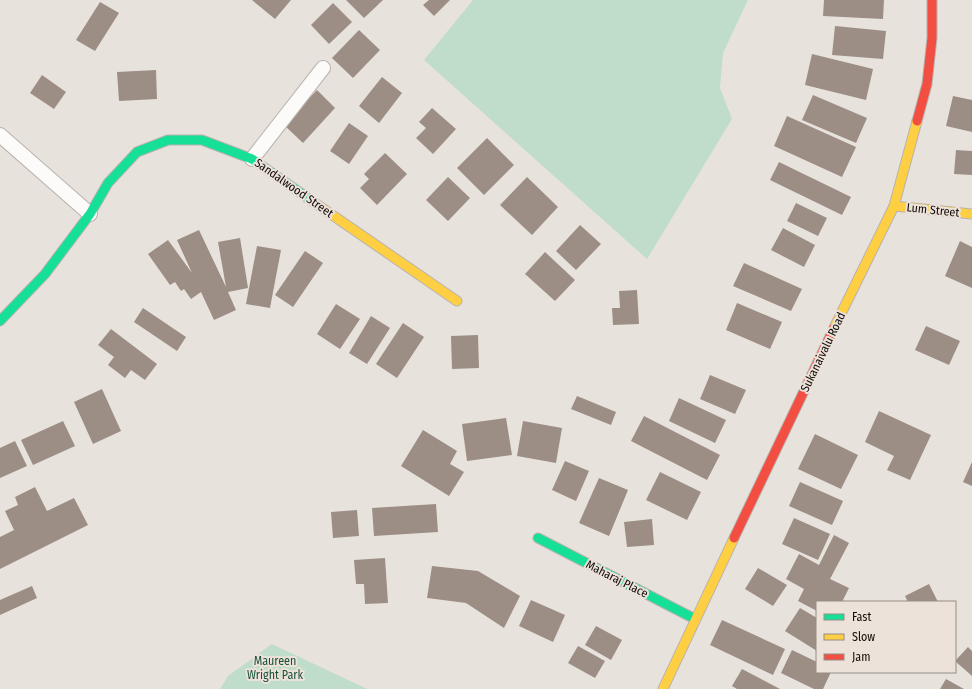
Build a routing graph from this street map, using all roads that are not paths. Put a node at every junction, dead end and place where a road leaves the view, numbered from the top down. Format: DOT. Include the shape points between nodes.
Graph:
graph roads {
  1 [pos="932,0"];
  2 [pos="323,68"];
  3 [pos="0,135"];
  4 [pos="252,159"];
  5 [pos="894,206"];
  6 [pos="90,214"];
  7 [pos="972,214"];
  8 [pos="457,301"];
  9 [pos="0,321"];
  10 [pos="538,538"];
  11 [pos="695,619"];
  12 [pos="663,689"];
  1 -- 5 [label="street, Sukanaivalu Road" via="932,38 927,84"];
  2 -- 4 [label="street"];
  3 -- 6 [label="street"];
  4 -- 6 [label="street, Sandalwood Street" via="202,140 168,140 137,152 108,183"];
  4 -- 8 [label="street, Sandalwood Street"];
  5 -- 7 [label="street, Lum Street"];
  5 -- 11 [label="street, Sukanaivalu Road"];
  6 -- 9 [label="street, Sandalwood Street" via="45,274"];
  10 -- 11 [label="street, Maharaj Place"];
  11 -- 12 [label="street, Sukanaivalu Road"];
}
